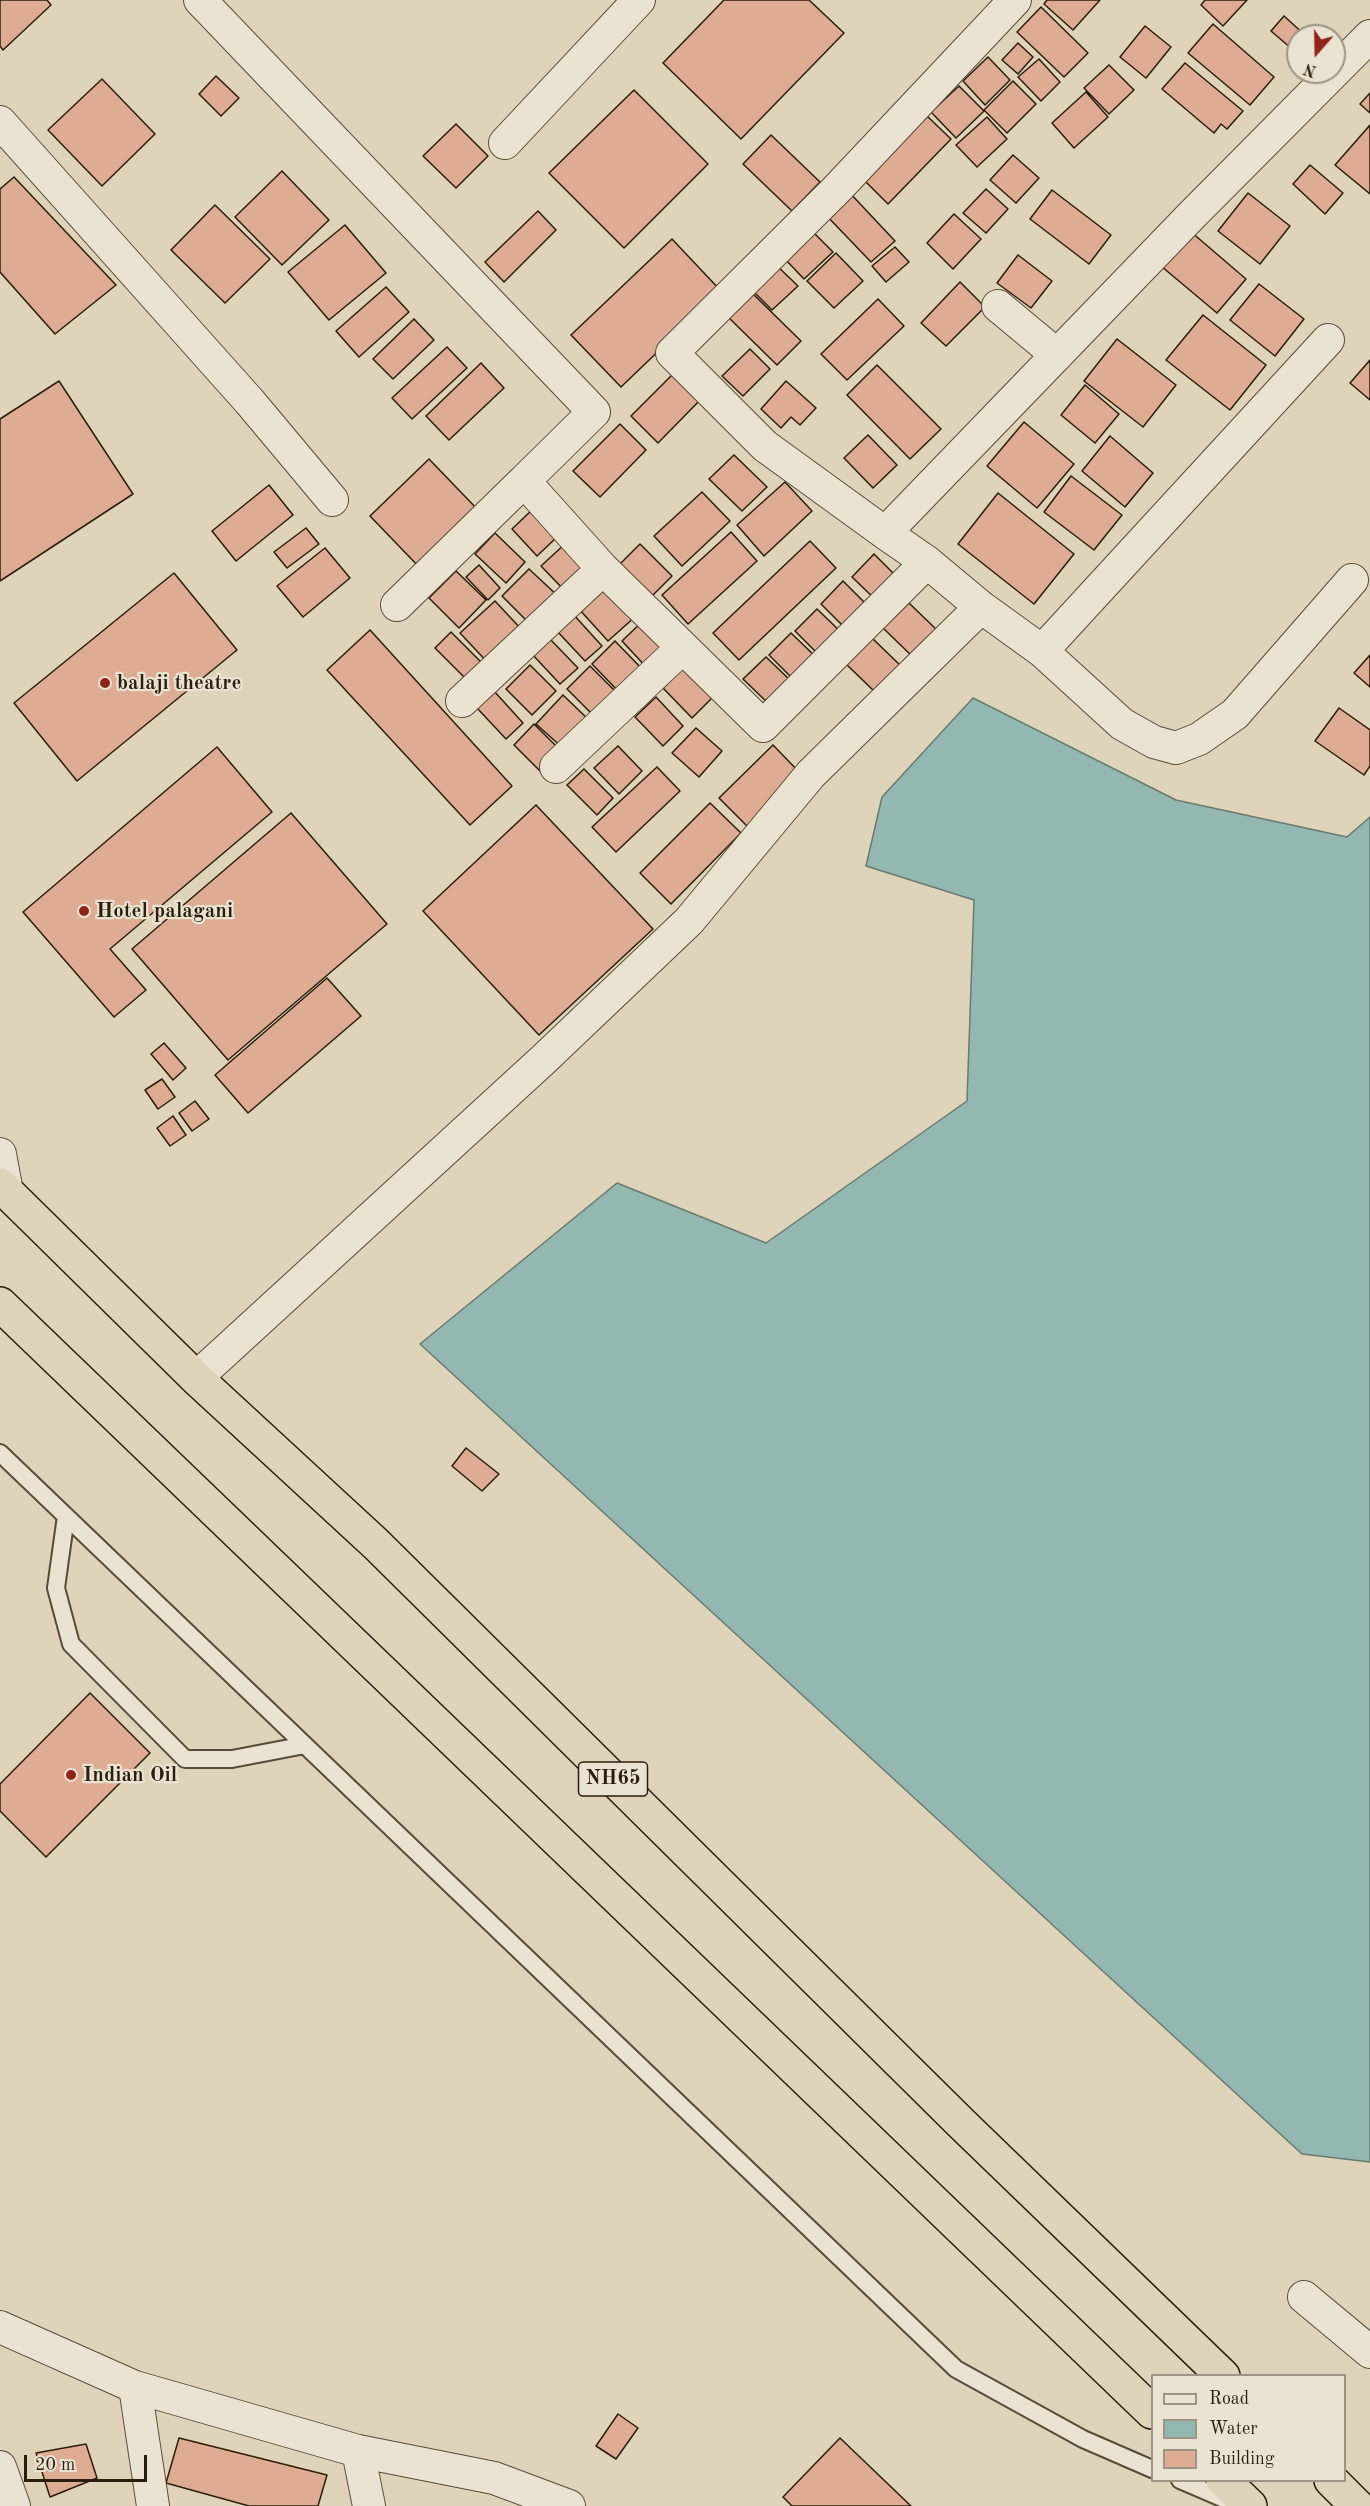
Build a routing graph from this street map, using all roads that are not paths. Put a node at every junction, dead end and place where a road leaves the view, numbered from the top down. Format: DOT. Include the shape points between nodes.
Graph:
graph roads {
  1 [pos="201,0"];
  2 [pos="639,0"];
  3 [pos="1015,0"];
  4 [pos="1370,36"];
  5 [pos="0,122"];
  6 [pos="505,143"];
  7 [pos="998,306"];
  8 [pos="1328,340"];
  9 [pos="1057,355"];
  10 [pos="524,481"];
  11 [pos="332,500"];
  12 [pos="885,533"];
  13 [pos="927,562"];
  14 [pos="603,569"];
  15 [pos="1352,580"];
  16 [pos="397,605"];
  17 [pos="981,607"];
  18 [pos="682,648"];
  19 [pos="1042,651"];
  20 [pos="462,701"];
  21 [pos="556,767"];
  22 [pos="0,1154"];
  23 [pos="4,1188"];
  24 [pos="0,1304"];
  25 [pos="196,1378"];
  26 [pos="0,1453"];
  27 [pos="66,1516"];
  28 [pos="305,1745"];
  29 [pos="1304,2297"];
  30 [pos="0,2327"];
  31 [pos="1370,2352"];
  32 [pos="1221,2374"];
  33 [pos="135,2387"];
  34 [pos="1151,2411"];
  35 [pos="358,2451"];
  36 [pos="0,2467"];
  37 [pos="1151,2469"];
  38 [pos="1182,2482"];
  39 [pos="1224,2482"];
  40 [pos="1333,2482"];
  41 [pos="538,2500"];
  42 [pos="14,2506"];
  43 [pos="153,2506"];
  44 [pos="369,2506"];
  45 [pos="569,2506"];
  46 [pos="1239,2506"];
  47 [pos="1250,2506"];
  48 [pos="1357,2506"];
  1 -- 10 [label="street" via="594,412"];
  2 -- 6 [label="street"];
  3 -- 12 [label="street" via="836,190 672,353 765,446"];
  4 -- 9 [label="street"];
  5 -- 11 [label="street" via="250,402"];
  7 -- 9 [label="street"];
  8 -- 19 [label="street"];
  9 -- 12 [label="street"];
  10 -- 14 [label="street"];
  10 -- 16 [label="street"];
  12 -- 13 [label="street"];
  13 -- 17 [label="street"];
  13 -- 18 [label="street" via="763,726"];
  14 -- 18 [label="street"];
  14 -- 20 [label="street"];
  15 -- 19 [label="street" via="1235,714 1199,739 1176,748 1154,742 1122,724"];
  17 -- 19 [label="street"];
  17 -- 25 [label="street" via="811,774 689,921"];
  18 -- 21 [label="street"];
  22 -- 23 [label="street"];
  23 -- 25 [label="highway, NH65"];
  24 -- 34 [label="highway"];
  25 -- 32 [label="highway, NH65" via="376,1544 961,2123"];
  26 -- 27 [label="lane"];
  27 -- 28 [label="lane"];
  27 -- 28 [label="lane" via="56,1588 71,1644 185,1759 232,1759"];
  28 -- 37 [label="lane" via="956,2369 1083,2439"];
  29 -- 31 [label="street"];
  30 -- 33 [label="street"];
  33 -- 35 [label="street"];
  33 -- 43 [label="street"];
  35 -- 41 [label="street" via="494,2478"];
  35 -- 44 [label="street"];
  36 -- 42 [label="street"];
  38 -- 46 [label="lane"];
  39 -- 47 [label="highway"];
  40 -- 48 [label="highway"];
  41 -- 45 [label="street"];
}
